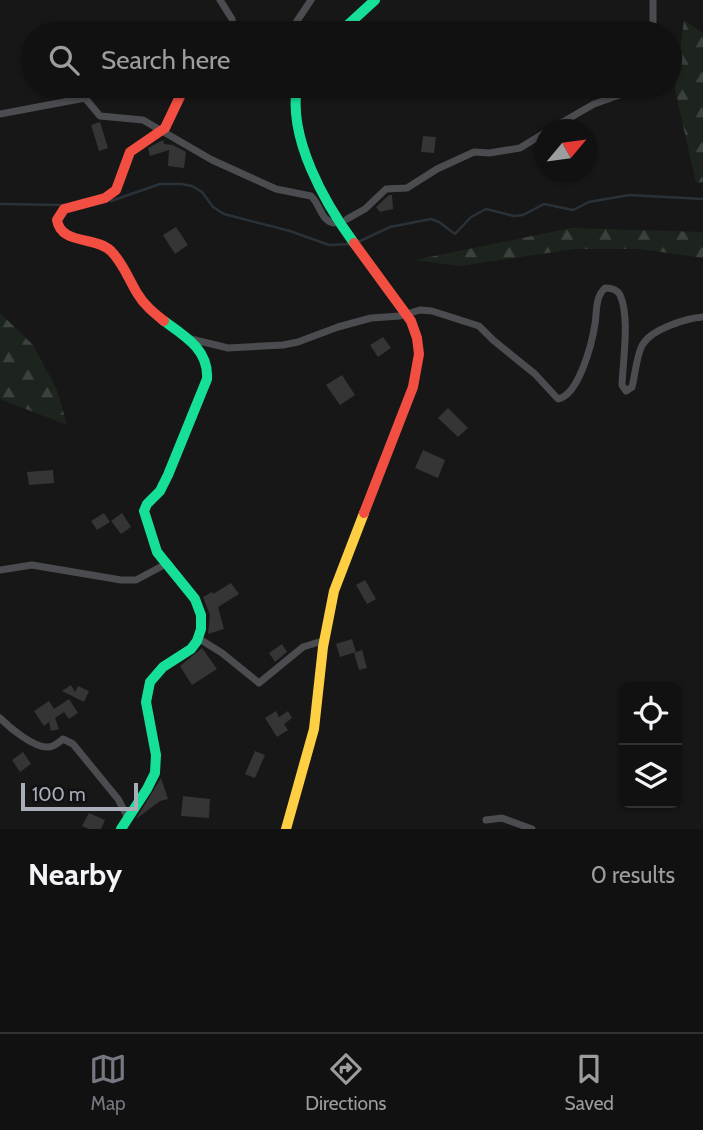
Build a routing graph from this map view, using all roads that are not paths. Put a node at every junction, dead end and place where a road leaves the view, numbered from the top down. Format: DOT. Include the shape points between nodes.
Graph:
graph roads {
  1 [pos="220,0"];
  2 [pos="311,0"];
  3 [pos="375,0"];
  4 [pos="653,0"];
  5 [pos="232,21"];
  6 [pos="297,21"];
  7 [pos="352,21"];
  8 [pos="653,21"];
  9 [pos="180,98"];
  10 [pos="294,98"];
  11 [pos="611,98"];
  12 [pos="0,114"];
  13 [pos="568,119"];
  14 [pos="161,131"];
  15 [pos="535,139"];
  16 [pos="340,221"];
  17 [pos="404,310"];
  18 [pos="703,317"];
  19 [pos="187,337"];
  20 [pos="166,564"];
  21 [pos="0,570"];
  22 [pos="198,638"];
  23 [pos="319,642"];
  24 [pos="0,718"];
  25 [pos="127,816"];
  26 [pos="486,820"];
  27 [pos="121,829"];
  28 [pos="286,829"];
  29 [pos="532,829"];
  1 -- 5 [label="street"];
  2 -- 6 [label="street"];
  3 -- 7 [label="street"];
  4 -- 8 [label="street"];
  9 -- 14 [label="street"];
  10 -- 16 [label="street" via="309,163"];
  11 -- 13 [label="street"];
  12 -- 14 [label="street" via="85,98 100,116 144,120"];
  14 -- 16 [label="street" via="276,189 311,196 329,222"];
  14 -- 19 [label="street" via="132,150 122,181 110,195 68,207 58,216 58,224 69,236 107,247 146,305"];
  15 -- 16 [label="street" via="520,148 474,152 407,188 386,188 365,209"];
  16 -- 17 [label="street"];
  17 -- 18 [label="street" via="426,310 479,326 558,399 568,394 583,368 599,296 605,288 619,294 626,326 622,384 626,391 632,387 645,341 679,321"];
  17 -- 19 [label="street" via="283,345 228,348"];
  17 -- 28 [label="street" via="419,345 418,371 334,591 314,729"];
  19 -- 20 [label="street" via="204,357 207,378 160,491 144,512 153,545"];
  20 -- 21 [label="street" via="136,580 32,565"];
  20 -- 22 [label="street" via="196,602 201,618"];
  22 -- 23 [label="street" via="259,683 303,647"];
  22 -- 25 [label="street" via="149,683 147,705 156,766"];
  24 -- 25 [label="street" via="41,746 67,740 80,750"];
  25 -- 27 [label="street"];
  26 -- 29 [label="street" via="502,818"];
}
